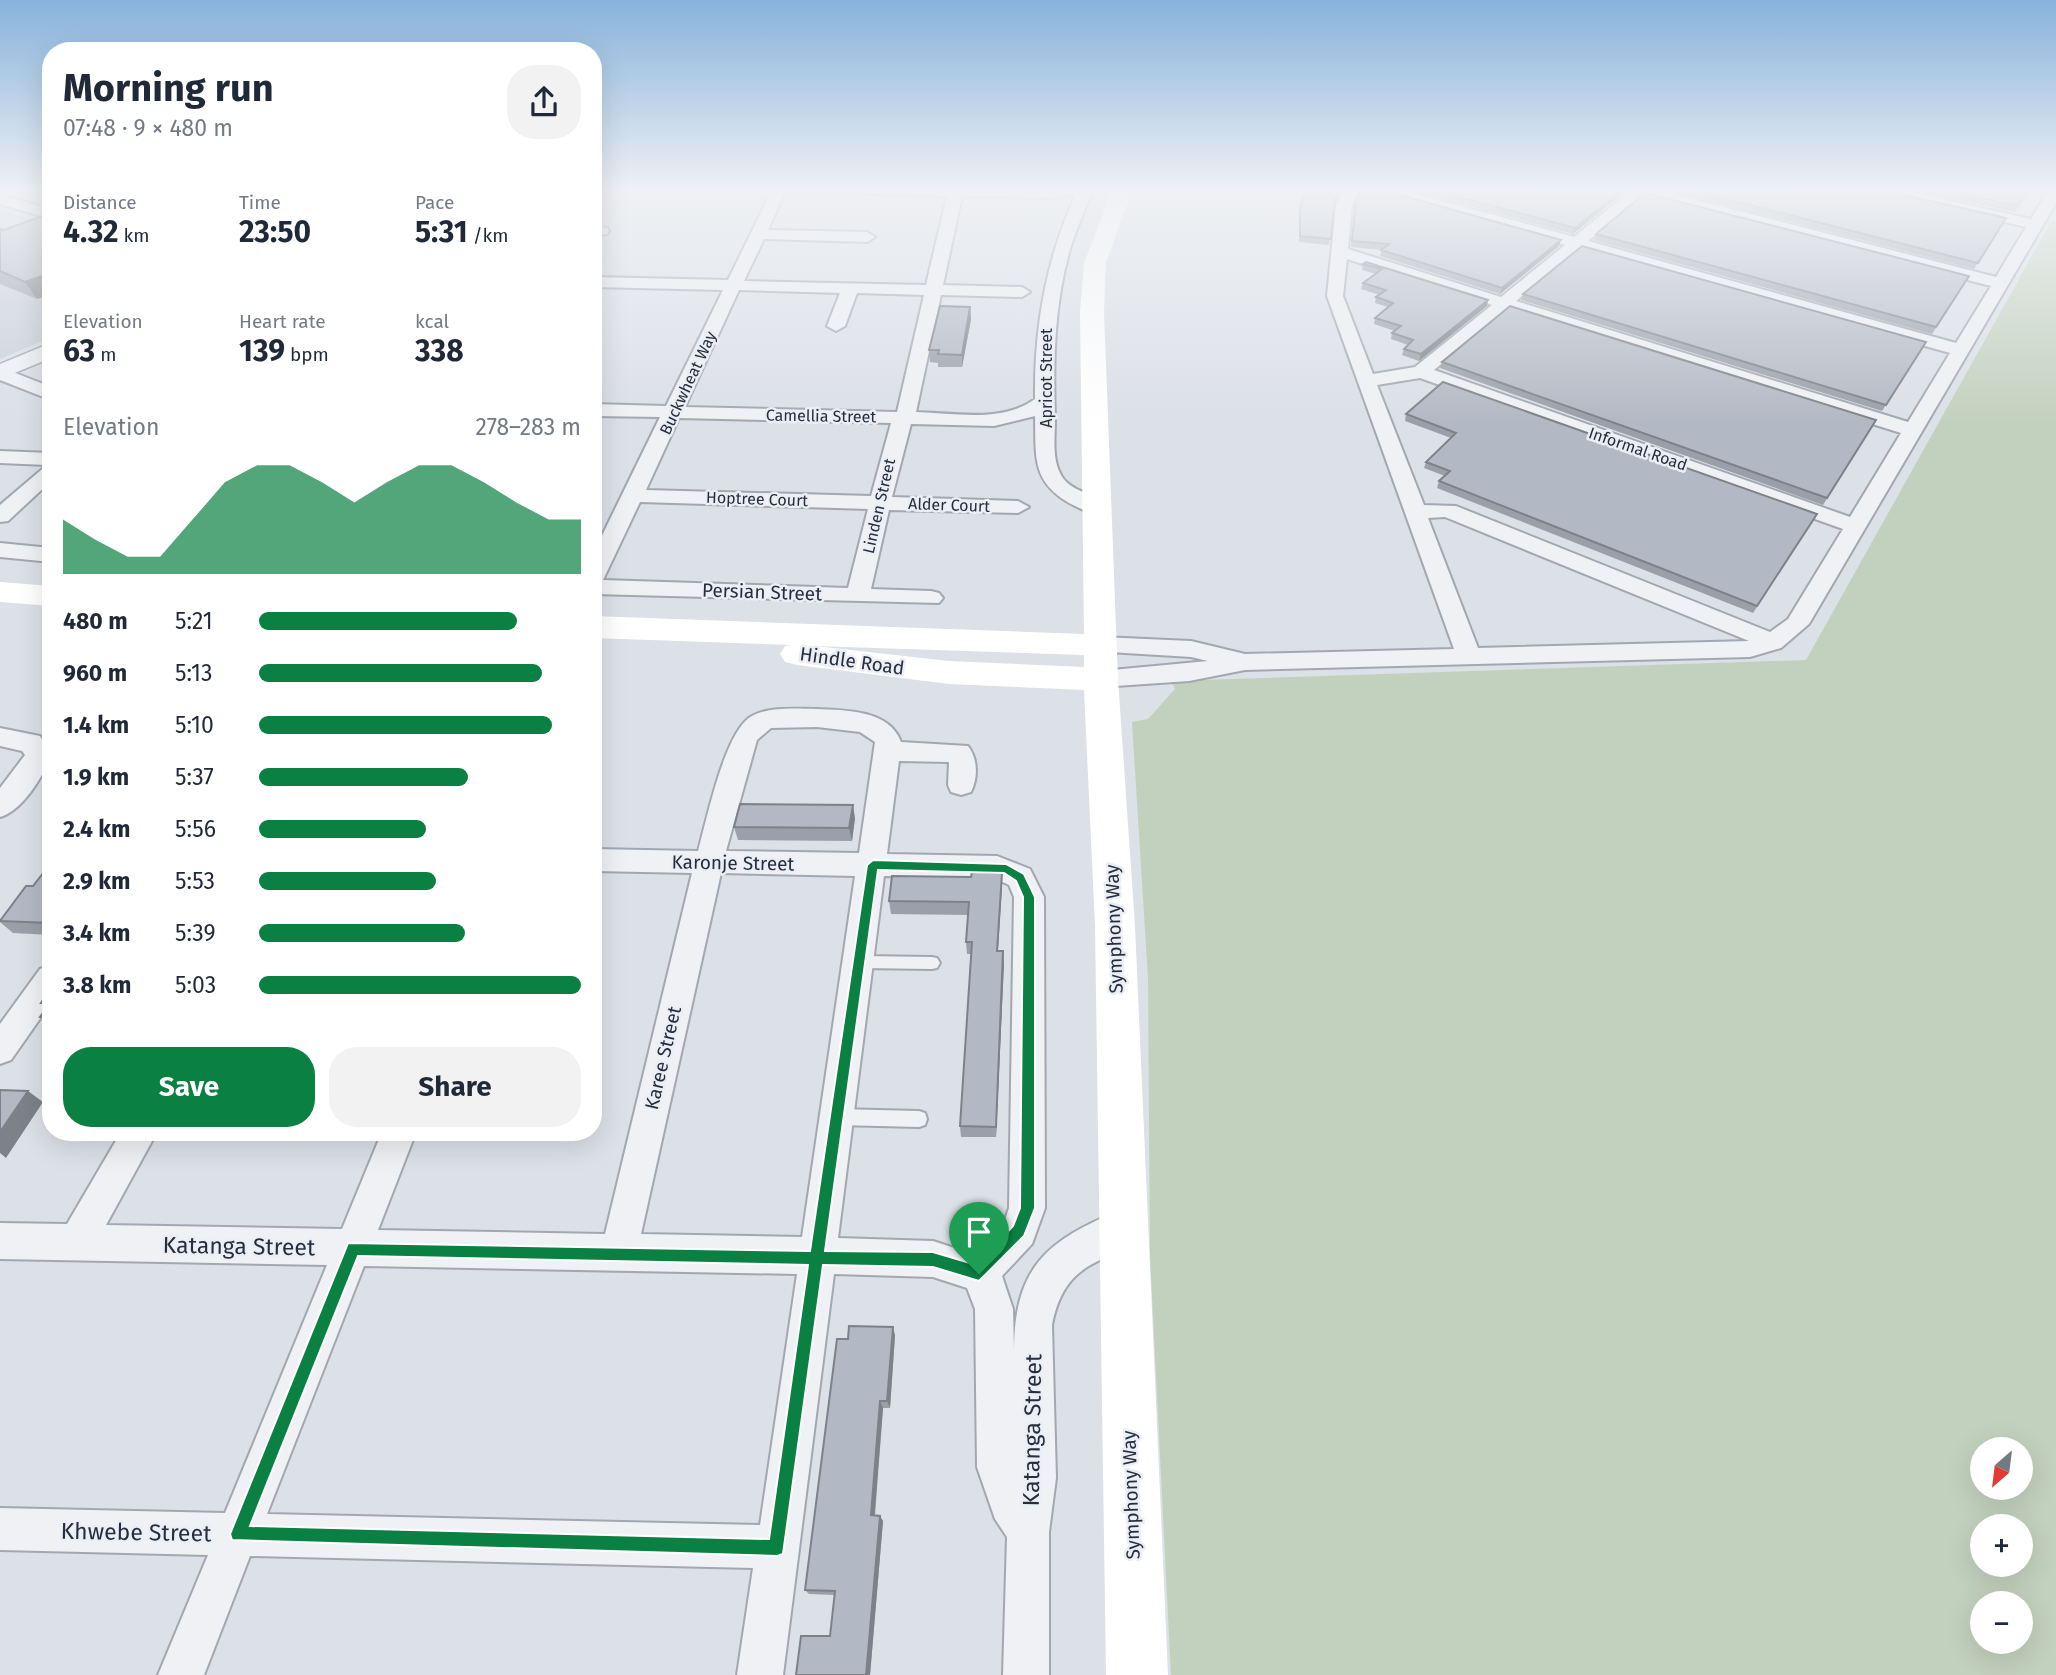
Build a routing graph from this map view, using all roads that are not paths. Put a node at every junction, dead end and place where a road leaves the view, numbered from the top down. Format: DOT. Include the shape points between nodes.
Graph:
graph roads {
  1 [pos="743,266"];
  2 [pos="937,266"];
  3 [pos="1056,266"];
  4 [pos="1096,266"];
  5 [pos="1338,266"];
  6 [pos="1386,266"];
  7 [pos="1549,266"];
  8 [pos="1660,266"];
  9 [pos="1935,266"];
  10 [pos="2010,266"];
  11 [pos="602,282"];
  12 [pos="2000,283"];
  13 [pos="734,285"];
  14 [pos="850,288"];
  15 [pos="932,290"];
  16 [pos="1023,292"];
  17 [pos="1504,303"];
  18 [pos="836,326"];
  19 [pos="1961,350"];
  20 [pos="42,354"];
  21 [pos="0,372"];
  22 [pos="1421,372"];
  23 [pos="1366,381"];
  24 [pos="42,390"];
  25 [pos="1044,401"];
  26 [pos="602,410"];
  27 [pos="674,412"];
  28 [pos="905,418"];
  29 [pos="1912,430"];
  30 [pos="0,457"];
  31 [pos="42,459"];
  32 [pos="42,478"];
  33 [pos="634,495"];
  34 [pos="880,503"];
  35 [pos="1018,507"];
  36 [pos="1096,508"];
  37 [pos="1415,512"];
  38 [pos="0,516"];
  39 [pos="1856,526"];
  40 [pos="0,550"];
  41 [pos="42,554"];
  42 [pos="602,560"];
  43 [pos="602,587"];
  44 [pos="1,592"];
  45 [pos="42,595"];
  46 [pos="858,595"];
  47 [pos="930,598"];
  48 [pos="602,627"];
  49 [pos="1773,642"];
  50 [pos="1469,656"];
  51 [pos="1101,662"];
  52 [pos="1245,662"];
  53 [pos="0,737"];
  54 [pos="887,751"];
  55 [pos="961,785"];
  56 [pos="0,807"];
  57 [pos="602,860"];
  58 [pos="709,862"];
  59 [pos="873,865"];
  60 [pos="860,962"];
  61 [pos="932,963"];
  62 [pos="42,991"];
  63 [pos="0,1050"];
  64 [pos="837,1117"];
  65 [pos="919,1119"];
  66 [pos="135,1141"];
  67 [pos="395,1141"];
  68 [pos="1121,1228"];
  69 [pos="0,1241"];
  70 [pos="76,1243"];
  71 [pos="353,1248"];
  72 [pos="618,1254"];
  73 [pos="816,1258"];
  74 [pos="979,1274"];
  75 [pos="0,1529"];
  76 [pos="1028,1532"];
  77 [pos="239,1534"];
  78 [pos="777,1548"];
  79 [pos="181,1675"];
  80 [pos="760,1675"];
  81 [pos="1026,1675"];
  82 [pos="1137,1675"];
  1 -- 13 [label="street, Buckwheat Way"];
  2 -- 15 [label="street, Linden Street"];
  3 -- 25 [label="street, Apricot Street" via="1046,327"];
  4 -- 36 [label="main road, Symphony Way"];
  5 -- 23 [label="street" via="1335,296"];
  6 -- 17 [label="street"];
  7 -- 17 [label="street"];
  8 -- 19 [label="street"];
  9 -- 12 [label="street"];
  10 -- 12 [label="street"];
  11 -- 13 [label="street"];
  12 -- 19 [label="street"];
  13 -- 14 [label="street"];
  13 -- 27 [label="street, Buckwheat Way"];
  14 -- 15 [label="street"];
  14 -- 18 [label="street"];
  15 -- 16 [label="street"];
  15 -- 28 [label="street, Linden Street"];
  17 -- 22 [label="street"];
  17 -- 29 [label="street"];
  19 -- 29 [label="street"];
  20 -- 21 [label="street"];
  21 -- 24 [label="street"];
  22 -- 23 [label="street, Informal Road"];
  22 -- 39 [label="street, Informal Road"];
  23 -- 37 [label="street"];
  25 -- 28 [label="street, Camellia Street" via="1029,412 1006,418"];
  25 -- 36 [label="street, Apricot Street" via="1051,476 1063,489"];
  26 -- 27 [label="street, Camellia Street"];
  27 -- 28 [label="street, Camellia Street"];
  27 -- 33 [label="street, Buckwheat Way"];
  28 -- 34 [label="street, Linden Street" via="898,427"];
  29 -- 39 [label="street"];
  30 -- 31 [label="street"];
  32 -- 38 [label="street"];
  33 -- 34 [label="street, Hoptree Court"];
  33 -- 42 [label="street, Buckwheat Way"];
  34 -- 35 [label="street, Alder Court"];
  34 -- 46 [label="street, Linden Street"];
  36 -- 51 [label="main road, Symphony Way"];
  37 -- 49 [label="street" via="1448,511"];
  37 -- 50 [label="street"];
  39 -- 49 [label="street" via="1797,624"];
  40 -- 41 [label="street"];
  43 -- 46 [label="street, Persian Street"];
  44 -- 45 [label="main road"];
  46 -- 47 [label="street, Persian Street"];
  48 -- 51 [label="main road, Hindle Road" via="877,667 995,677"];
  49 -- 50 [label="street" via="1751,649"];
  50 -- 52 [label="street"];
  51 -- 52 [label="street" via="1177,674"];
  51 -- 52 [label="street" via="1191,649"];
  51 -- 68 [label="main road, Symphony Way" via="1115,926"];
  53 -- 56 [label="street" via="31,743 38,755"];
  54 -- 55 [label="street" via="959,753 963,758"];
  54 -- 58 [label="street, Karee Street" via="884,733 860,721 761,722 741,744"];
  54 -- 59 [label="street"];
  57 -- 58 [label="street, Karonje Street"];
  58 -- 59 [label="street, Karonje Street"];
  58 -- 72 [label="street, Karee Street"];
  59 -- 60 [label="street"];
  59 -- 74 [label="street, Karonje Street" via="1006,869 1020,877 1029,897 1027,1208 1019,1231"];
  60 -- 61 [label="lane"];
  60 -- 64 [label="street"];
  62 -- 63 [label="street"];
  64 -- 65 [label="lane"];
  64 -- 73 [label="street"];
  66 -- 70 [label="street"];
  67 -- 71 [label="street"];
  68 -- 76 [label="street, Katanga Street" via="1062,1260 1044,1281 1037,1302 1033,1325 1035,1478"];
  68 -- 82 [label="main road, Symphony Way"];
  69 -- 70 [label="street, Katanga Street"];
  70 -- 71 [label="street, Katanga Street"];
  71 -- 72 [label="street, Katanga Street"];
  71 -- 77 [label="street"];
  72 -- 73 [label="street, Katanga Street"];
  73 -- 74 [label="street, Katanga Street" via="933,1259"];
  73 -- 78 [label="street"];
  74 -- 76 [label="street" via="994,1309 997,1467 1010,1503"];
  75 -- 77 [label="street, Khwebe Street"];
  76 -- 81 [label="street, Katanga Street"];
  77 -- 78 [label="street, Khwebe Street"];
  77 -- 79 [label="street"];
  78 -- 80 [label="street"];
}
